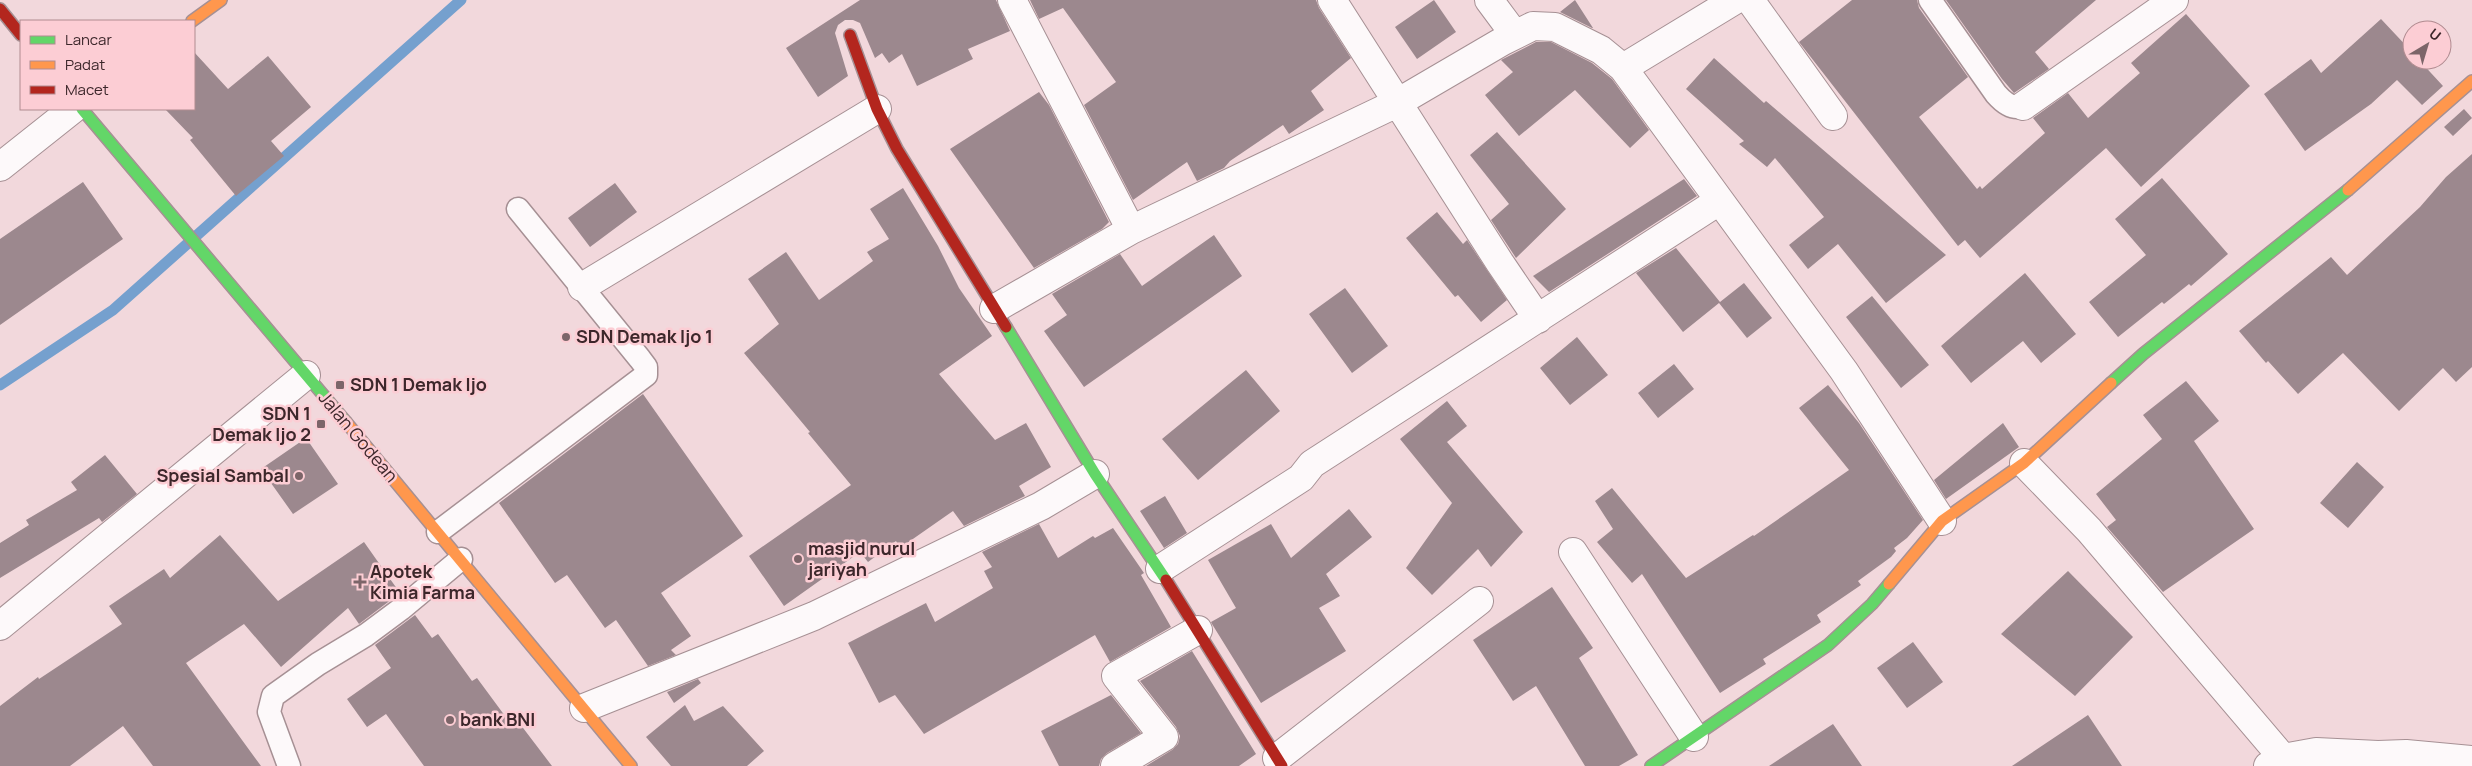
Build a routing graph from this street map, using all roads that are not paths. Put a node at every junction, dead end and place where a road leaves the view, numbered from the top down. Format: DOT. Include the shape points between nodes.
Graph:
graph roads {
  1 [pos="221,0"];
  2 [pos="1012,0"];
  3 [pos="1332,0"];
  4 [pos="1489,0"];
  5 [pos="1734,0"];
  6 [pos="1750,0"];
  7 [pos="1930,0"];
  8 [pos="2174,0"];
  9 [pos="0,9"];
  10 [pos="193,20"];
  11 [pos="20,34"];
  12 [pos="850,35"];
  13 [pos="1514,35"];
  14 [pos="1623,68"];
  15 [pos="2472,81"];
  16 [pos="1397,102"];
  17 [pos="2023,106"];
  18 [pos="878,109"];
  19 [pos="72,110"];
  20 [pos="83,110"];
  21 [pos="1833,116"];
  22 [pos="0,167"];
  23 [pos="1719,201"];
  24 [pos="518,209"];
  25 [pos="1131,230"];
  26 [pos="582,287"];
  27 [pos="994,309"];
  28 [pos="1538,318"];
  29 [pos="306,375"];
  30 [pos="2024,463"];
  31 [pos="1095,474"];
  32 [pos="1942,521"];
  33 [pos="438,532"];
  34 [pos="1573,552"];
  35 [pos="461,559"];
  36 [pos="1160,569"];
  37 [pos="1479,601"];
  38 [pos="0,626"];
  39 [pos="1198,630"];
  40 [pos="584,708"];
  41 [pos="1694,737"];
  42 [pos="2410,760"];
  43 [pos="2472,760"];
  44 [pos="1280,762"];
  45 [pos="2275,762"];
  46 [pos="290,766"];
  47 [pos="631,766"];
  48 [pos="1115,766"];
  49 [pos="1651,766"];
  1 -- 10 [label="street"];
  2 -- 25 [label="street"];
  3 -- 16 [label="street"];
  4 -- 13 [label="street"];
  5 -- 14 [label="street"];
  6 -- 21 [label="street"];
  7 -- 17 [label="lane" via="2003,103"];
  8 -- 17 [label="street"];
  9 -- 11 [label="street"];
  12 -- 18 [label="street"];
  13 -- 14 [label="street" via="1533,26 1555,27 1600,50"];
  13 -- 16 [label="street"];
  14 -- 23 [label="street"];
  15 -- 30 [label="street" via="2375,168 2143,354"];
  16 -- 25 [label="street"];
  16 -- 28 [label="street"];
  18 -- 26 [label="street"];
  18 -- 27 [label="street" via="897,149"];
  19 -- 22 [label="street"];
  20 -- 29 [label="street, Jalan Godean"];
  23 -- 28 [label="street"];
  23 -- 32 [label="street" via="1844,371"];
  24 -- 26 [label="lane"];
  25 -- 27 [label="street"];
  26 -- 33 [label="lane" via="646,367 646,375"];
  27 -- 31 [label="street"];
  28 -- 36 [label="street" via="1312,464 1301,478"];
  29 -- 33 [label="street, Jalan Godean"];
  29 -- 38 [label="street"];
  30 -- 32 [label="street"];
  30 -- 45 [label="street" via="2089,530"];
  31 -- 36 [label="street"];
  31 -- 40 [label="street" via="1041,506 814,616"];
  32 -- 41 [label="street" via="1872,604 1828,645"];
  33 -- 35 [label="street, Jalan Godean"];
  34 -- 41 [label="street"];
  35 -- 40 [label="street, Jalan Godean"];
  35 -- 46 [label="lane" via="366,635 273,696 269,712"];
  36 -- 39 [label="street"];
  37 -- 44 [label="street"];
  39 -- 44 [label="street"];
  39 -- 48 [label="street" via="1116,676 1164,737"];
  40 -- 47 [label="street, Jalan Godean"];
  41 -- 49 [label="street"];
  42 -- 43 [label="street"];
  42 -- 45 [label="street" via="2316,752"];
}
